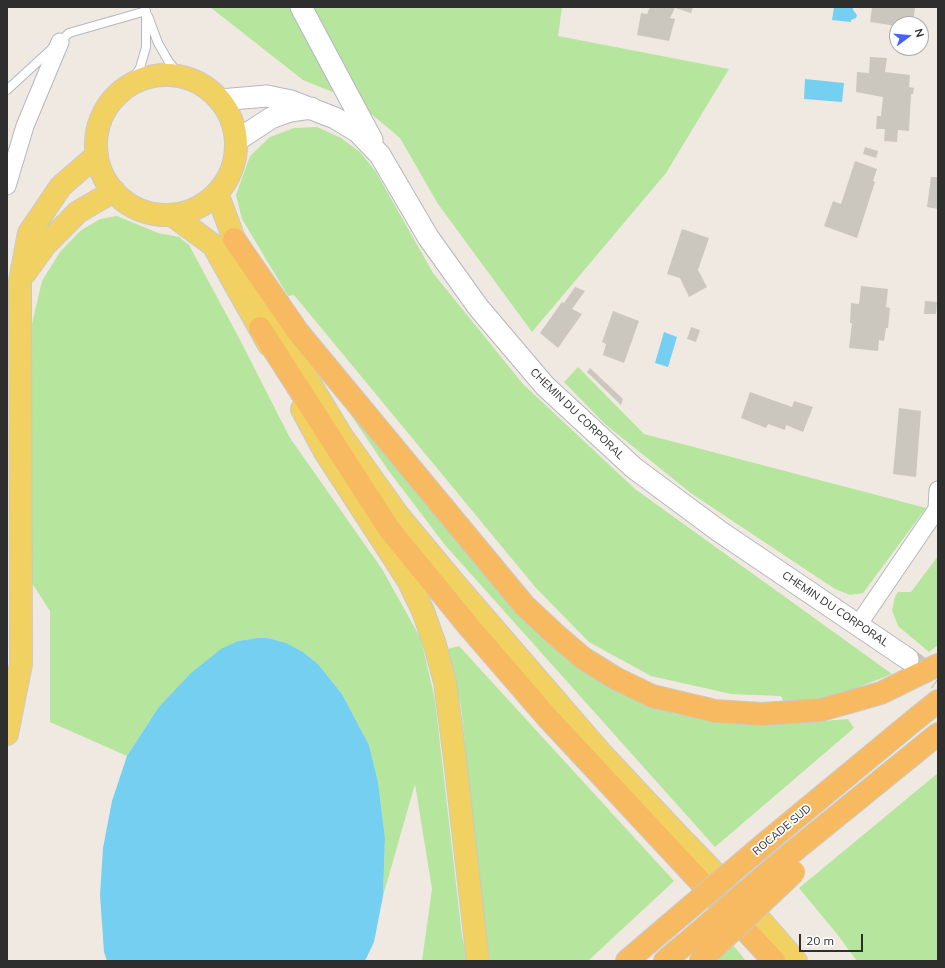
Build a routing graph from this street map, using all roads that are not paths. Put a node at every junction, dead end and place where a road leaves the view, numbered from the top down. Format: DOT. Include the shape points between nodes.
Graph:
graph roads {
  1 [pos="301,7"];
  2 [pos="146,11"];
  3 [pos="60,42"];
  4 [pos="182,77"];
  5 [pos="128,86"];
  6 [pos="7,90"];
  7 [pos="220,100"];
  8 [pos="311,108"];
  9 [pos="236,141"];
  10 [pos="97,155"];
  11 [pos="380,155"];
  12 [pos="7,186"];
  13 [pos="114,191"];
  14 [pos="217,193"];
  15 [pos="172,215"];
  16 [pos="234,239"];
  17 [pos="20,280"];
  18 [pos="260,328"];
  19 [pos="938,490"];
  20 [pos="858,624"];
  21 [pos="908,659"];
  22 [pos="938,665"];
  23 [pos="938,701"];
  24 [pos="7,734"];
  25 [pos="930,740"];
  26 [pos="789,866"];
  27 [pos="478,961"];
  28 [pos="626,961"];
  29 [pos="665,961"];
  30 [pos="700,961"];
  31 [pos="774,961"];
  32 [pos="796,961"];
  1 -- 11 [label="street"];
  2 -- 3 [label="lane" via="68,33"];
  2 -- 4 [label="lane" via="158,43"];
  2 -- 5 [label="lane" via="146,47 140,68"];
  3 -- 6 [label="lane"];
  3 -- 12 [label="street" via="25,126"];
  4 -- 5 [label="main road" via="160,75 148,77"];
  4 -- 7 [label="main road" via="203,85"];
  5 -- 10 [label="main road" via="117,94 103,116 98,128"];
  7 -- 8 [label="street, CHEMIN DU CORPORAL" via="267,96"];
  7 -- 9 [label="main road" via="231,119"];
  8 -- 9 [label="street" via="290,111 271,118"];
  8 -- 11 [label="street, CHEMIN DU CORPORAL" via="335,118 358,132"];
  9 -- 14 [label="main road" via="232,169"];
  10 -- 13 [label="main road" via="100,168"];
  10 -- 17 [label="main road" via="61,186 29,233"];
  11 -- 20 [label="street, CHEMIN DU CORPORAL" via="428,237 478,307 545,386 634,468 719,531"];
  13 -- 15 [label="main road" via="123,200 146,212"];
  13 -- 17 [label="main road" via="78,212 45,245"];
  14 -- 15 [label="main road" via="196,208"];
  14 -- 16 [label="main road"];
  15 -- 18 [label="main road" via="213,245"];
  16 -- 22 [label="highway" via="298,332 524,605 577,653 615,678 652,696 708,710 762,714 821,710 882,693"];
  16 -- 32 [label="main road" via="280,334 341,436 398,515 597,748"];
  17 -- 24 [label="main road" via="21,664"];
  18 -- 27 [label="main road" via="325,452 408,580 435,645 444,682 454,751"];
  18 -- 31 [label="highway" via="390,528 465,622 546,716"];
  19 -- 20 [label="street" via="937,509"];
  20 -- 21 [label="street, CHEMIN DU CORPORAL"];
  23 -- 28 [label="highway, ROCADE SUD, bridge"];
  25 -- 26 [label="highway"];
  26 -- 29 [label="highway, bridge"];
  26 -- 30 [label="highway, bridge"];
}
